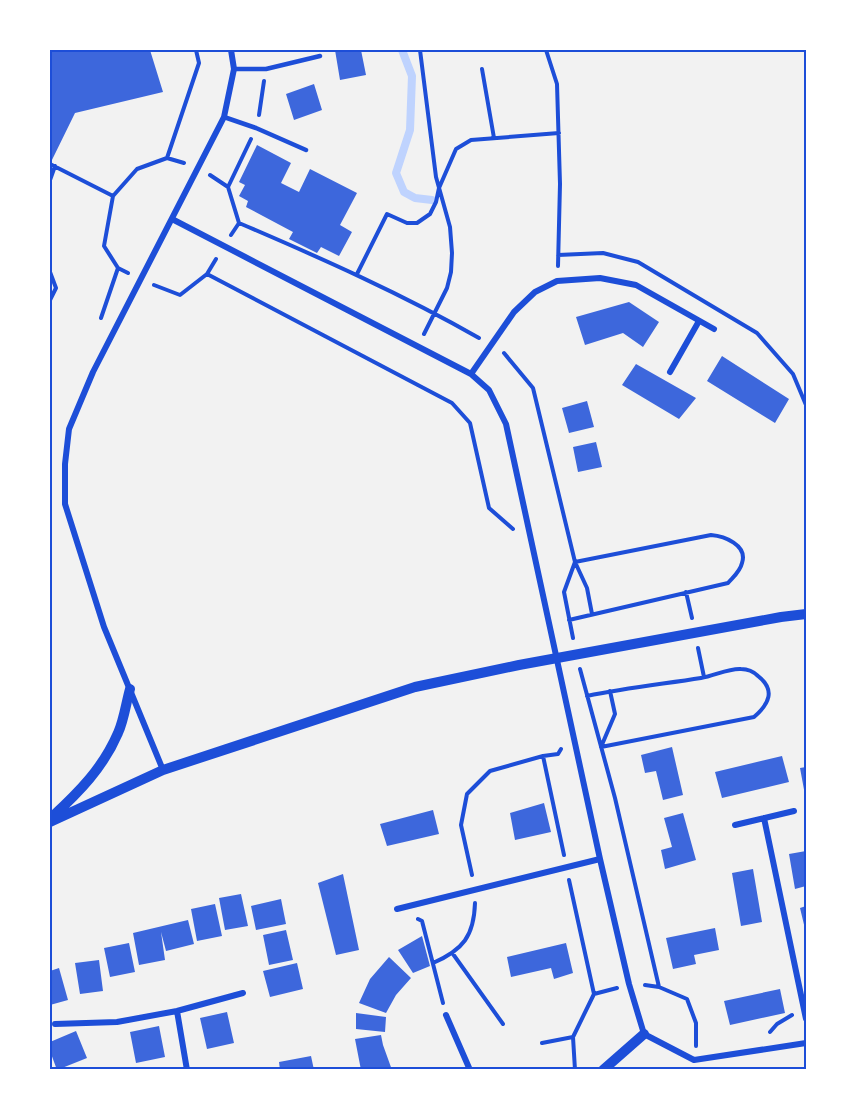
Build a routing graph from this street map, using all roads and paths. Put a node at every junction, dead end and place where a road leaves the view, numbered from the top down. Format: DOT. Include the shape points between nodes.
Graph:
graph roads {
  1 [pos="196,50"];
  2 [pos="231,50"];
  3 [pos="420,50"];
  4 [pos="546,50"];
  5 [pos="320,56"];
  6 [pos="234,69"];
  7 [pos="482,69"];
  8 [pos="224,117"];
  9 [pos="559,133"];
  10 [pos="494,138"];
  11 [pos="306,150"];
  12 [pos="50,164"];
  13 [pos="55,166"];
  14 [pos="198,168"];
  15 [pos="50,180"];
  16 [pos="439,188"];
  17 [pos="113,196"];
  18 [pos="172,219"];
  19 [pos="50,272"];
  20 [pos="207,274"];
  21 [pos="357,274"];
  22 [pos="557,281"];
  23 [pos="50,300"];
  24 [pos="436,313"];
  25 [pos="699,321"];
  26 [pos="714,329"];
  27 [pos="509,343"];
  28 [pos="491,344"];
  29 [pos="418,345"];
  30 [pos="503,352"];
  31 [pos="670,372"];
  32 [pos="471,374"];
  33 [pos="516,531"];
  34 [pos="575,562"];
  35 [pos="592,614"];
  36 [pos="807,614"];
  37 [pos="569,620"];
  38 [pos="574,642"];
  39 [pos="579,663"];
  40 [pos="130,688"];
  41 [pos="610,691"];
  42 [pos="587,696"];
  43 [pos="562,747"];
  44 [pos="601,747"];
  45 [pos="543,756"];
  46 [pos="163,770"];
  47 [pos="794,810"];
  48 [pos="764,818"];
  49 [pos="50,820"];
  50 [pos="735,825"];
  51 [pos="600,859"];
  52 [pos="567,867"];
  53 [pos="475,890"];
  54 [pos="397,909"];
  55 [pos="453,954"];
  56 [pos="433,963"];
  57 [pos="629,984"];
  58 [pos="659,987"];
  59 [pos="243,993"];
  60 [pos="594,994"];
  61 [pos="804,1009"];
  62 [pos="177,1011"];
  63 [pos="446,1015"];
  64 [pos="807,1019"];
  65 [pos="55,1024"];
  66 [pos="503,1024"];
  67 [pos="644,1034"];
  68 [pos="764,1035"];
  69 [pos="573,1037"];
  70 [pos="542,1043"];
  71 [pos="807,1043"];
  72 [pos="694,1060"];
  73 [pos="574,1069"];
  74 [pos="187,1070"];
  75 [pos="470,1070"];
  76 [pos="603,1070"];
  1 -- 14 [label="path" via="199,63 167,158"];
  2 -- 6 [label="street"];
  3 -- 16 [label="path"];
  4 -- 9 [label="path" via="557,84"];
  5 -- 6 [label="lane" via="266,69"];
  6 -- 8 [label="street"];
  7 -- 10 [label="path"];
  8 -- 11 [label="lane"];
  8 -- 14 [label="street"];
  9 -- 10 [label="path"];
  9 -- 22 [label="path"];
  10 -- 16 [label="path" via="471,140 456,149"];
  12 -- 13 [label="path"];
  13 -- 15 [label="path"];
  13 -- 17 [label="path"];
  14 -- 18 [label="street"];
  14 -- 21 [label="path" via="228,187 239,223"];
  16 -- 21 [label="path" via="430,214 417,223 387,214"];
  16 -- 24 [label="path" via="450,227 452,253 447,288"];
  18 -- 29 [label="street"];
  18 -- 40 [label="street" via="93,372 69,429 65,464 65,504 104,627"];
  19 -- 23 [label="path" via="56,288"];
  20 -- 33 [label="path" via="452,403 470,423 489,508"];
  21 -- 24 [label="path"];
  22 -- 25 [label="street" via="600,278 636,285"];
  22 -- 28 [label="street" via="535,292 514,312"];
  24 -- 28 [label="path"];
  24 -- 29 [label="path"];
  25 -- 26 [label="street"];
  25 -- 31 [label="street"];
  27 -- 30 [label="path"];
  28 -- 30 [label="path"];
  28 -- 32 [label="street"];
  29 -- 32 [label="street"];
  30 -- 34 [label="path" via="534,388"];
  32 -- 51 [label="street" via="489,390 506,424"];
  34 -- 35 [label="path" via="587,588"];
  34 -- 35 [label="path" via="711,535 723,536 741,551 744,561 728,583"];
  34 -- 37 [label="path" via="564,592"];
  35 -- 37 [label="path"];
  36 -- 46 [label="street" via="415,687"];
  37 -- 38 [label="path"];
  39 -- 42 [label="path"];
  40 -- 46 [label="street"];
  40 -- 49 [label="street" via="118,732 99,768"];
  41 -- 42 [label="path"];
  41 -- 44 [label="path" via="615,714"];
  41 -- 44 [label="path" via="741,669 761,678 768,686 769,698 754,717"];
  42 -- 44 [label="path"];
  43 -- 45 [label="path" via="558,754"];
  44 -- 58 [label="path"];
  45 -- 52 [label="path"];
  45 -- 53 [label="path" via="490,771 467,794 461,825"];
  46 -- 49 [label="street"];
  47 -- 48 [label="street"];
  48 -- 50 [label="street"];
  48 -- 61 [label="street"];
  51 -- 52 [label="street"];
  51 -- 57 [label="street"];
  52 -- 53 [label="street"];
  52 -- 60 [label="path"];
  53 -- 54 [label="street"];
  53 -- 55 [label="path" via="471,930"];
  54 -- 56 [label="path" via="422,921"];
  55 -- 56 [label="path"];
  55 -- 66 [label="path"];
  56 -- 63 [label="path"];
  57 -- 58 [label="path"];
  57 -- 60 [label="path"];
  57 -- 67 [label="street"];
  58 -- 72 [label="path" via="687,999 696,1023"];
  59 -- 62 [label="street"];
  60 -- 69 [label="path"];
  61 -- 64 [label="street"];
  61 -- 68 [label="path"];
  62 -- 65 [label="street" via="117,1022"];
  62 -- 74 [label="street"];
  63 -- 75 [label="street"];
  67 -- 72 [label="street"];
  67 -- 76 [label="street"];
  69 -- 70 [label="path"];
  69 -- 73 [label="path"];
  71 -- 72 [label="street"];
}
